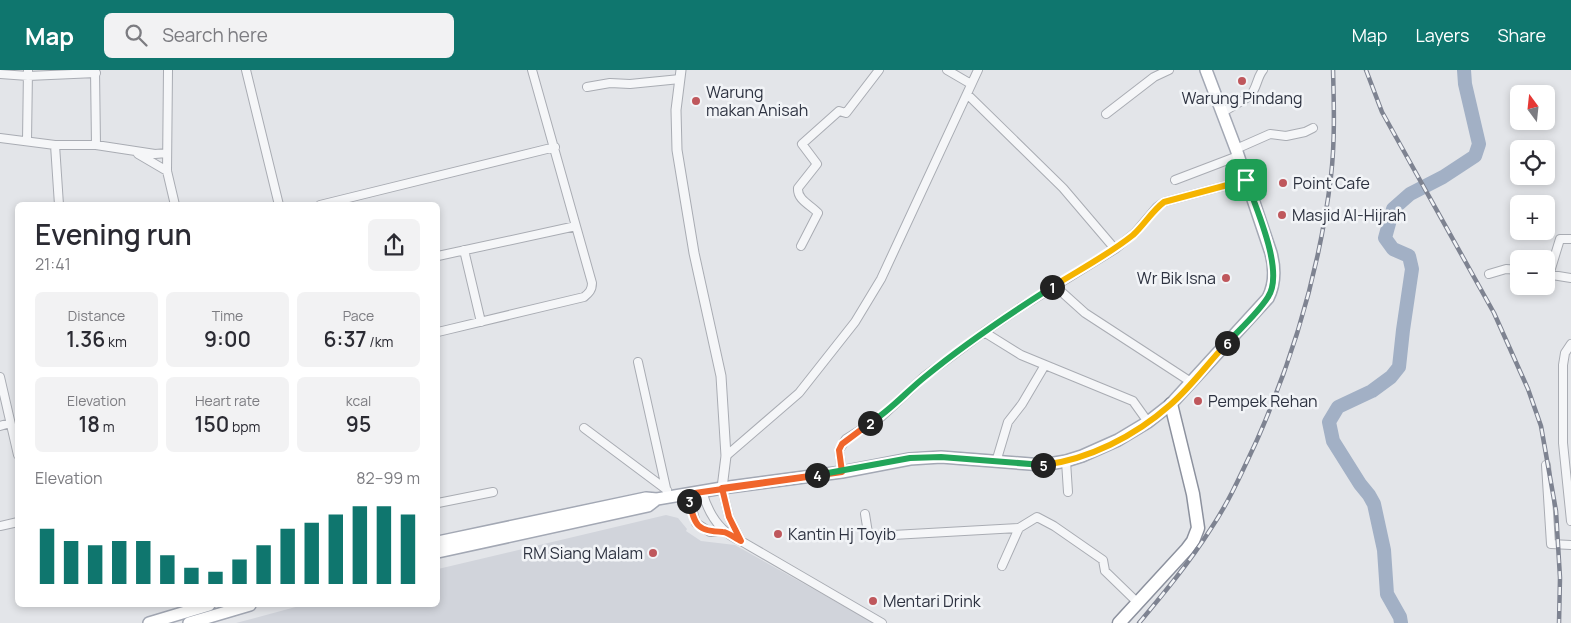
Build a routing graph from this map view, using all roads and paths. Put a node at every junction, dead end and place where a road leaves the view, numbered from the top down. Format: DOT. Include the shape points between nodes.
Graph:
graph roads {
  1 [pos="168,70"];
  2 [pos="246,70"];
  3 [pos="532,70"];
  4 [pos="879,70"];
  5 [pos="947,70"];
  6 [pos="978,70"];
  7 [pos="1169,70"];
  8 [pos="1206,70"];
  9 [pos="1263,70"];
  10 [pos="96,71"];
  11 [pos="28,73"];
  12 [pos="0,74"];
  13 [pos="680,75"];
  14 [pos="971,84"];
  15 [pos="587,87"];
  16 [pos="967,94"];
  17 [pos="1223,112"];
  18 [pos="1106,114"];
  19 [pos="1313,128"];
  20 [pos="0,138"];
  21 [pos="28,141"];
  22 [pos="55,144"];
  23 [pos="96,146"];
  24 [pos="555,147"];
  25 [pos="132,151"];
  26 [pos="1237,152"];
  27 [pos="167,154"];
  28 [pos="167,171"];
  29 [pos="1175,180"];
  30 [pos="1246,180"];
  31 [pos="60,202"];
  32 [pos="175,202"];
  33 [pos="278,202"];
  34 [pos="332,202"];
  35 [pos="576,226"];
  36 [pos="1571,239"];
  37 [pos="801,246"];
  38 [pos="1115,248"];
  39 [pos="464,250"];
  40 [pos="1555,254"];
  41 [pos="440,256"];
  42 [pos="1510,270"];
  43 [pos="1489,274"];
  44 [pos="1555,275"];
  45 [pos="1571,278"];
  46 [pos="1054,286"];
  47 [pos="481,322"];
  48 [pos="440,332"];
  49 [pos="984,332"];
  50 [pos="1571,344"];
  51 [pos="638,362"];
  52 [pos="1045,365"];
  53 [pos="0,377"];
  54 [pos="1191,382"];
  55 [pos="1567,388"];
  56 [pos="1171,404"];
  57 [pos="1148,422"];
  58 [pos="10,423"];
  59 [pos="0,426"];
  60 [pos="584,428"];
  61 [pos="15,442"];
  62 [pos="726,456"];
  63 [pos="996,462"];
  64 [pos="1066,462"];
  65 [pos="1546,465"];
  66 [pos="842,472"];
  67 [pos="722,488"];
  68 [pos="702,491"];
  69 [pos="493,492"];
  70 [pos="1068,492"];
  71 [pos="688,494"];
  72 [pos="664,495"];
  73 [pos="440,503"];
  74 [pos="865,514"];
  75 [pos="1571,521"];
  76 [pos="15,523"];
  77 [pos="0,526"];
  78 [pos="1019,528"];
  79 [pos="725,532"];
  80 [pos="741,541"];
  81 [pos="440,542"];
  82 [pos="1571,545"];
  83 [pos="440,552"];
  84 [pos="1002,566"];
  85 [pos="1138,603"];
  86 [pos="202,607"];
  87 [pos="229,608"];
  88 [pos="149,623"];
  89 [pos="189,623"];
  90 [pos="882,623"];
  91 [pos="1119,623"];
  1 -- 27 [label="street"];
  2 -- 33 [label="street"];
  3 -- 24 [label="street"];
  4 -- 37 [label="street" via="846,113 839,111 802,144 817,164 798,188 798,193 818,213"];
  5 -- 14 [label="street"];
  6 -- 14 [label="street"];
  7 -- 18 [label="street" via="1154,77"];
  8 -- 17 [label="main road"];
  9 -- 17 [label="street" via="1254,92"];
  10 -- 11 [label="street"];
  10 -- 23 [label="street"];
  11 -- 12 [label="street"];
  11 -- 21 [label="street"];
  13 -- 15 [label="street" via="635,84 610,83"];
  13 -- 62 [label="street" via="676,110 677,150 694,253 720,376"];
  14 -- 16 [label="street"];
  16 -- 38 [label="street" via="1063,188"];
  16 -- 62 [label="street" via="881,279 855,322 799,393"];
  17 -- 26 [label="main road"];
  19 -- 26 [label="street" via="1286,136 1270,134"];
  20 -- 21 [label="street"];
  21 -- 22 [label="street"];
  22 -- 23 [label="street"];
  22 -- 31 [label="street"];
  23 -- 25 [label="street"];
  24 -- 34 [label="street"];
  24 -- 35 [label="street"];
  25 -- 27 [label="street"];
  25 -- 28 [label="street"];
  26 -- 29 [label="street"];
  26 -- 30 [label="main road"];
  27 -- 28 [label="street"];
  28 -- 32 [label="street"];
  30 -- 38 [label="street" via="1164,202 1135,233"];
  30 -- 54 [label="main road" via="1274,263 1272,290"];
  35 -- 39 [label="street"];
  35 -- 47 [label="street" via="592,283 589,294"];
  36 -- 40 [label="street" via="1560,239"];
  38 -- 46 [label="street"];
  39 -- 41 [label="street"];
  39 -- 47 [label="street"];
  42 -- 43 [label="street"];
  44 -- 45 [label="street"];
  46 -- 49 [label="street"];
  46 -- 54 [label="street" via="1085,312"];
  47 -- 48 [label="street"];
  49 -- 52 [label="street" via="1020,355"];
  49 -- 66 [label="street" via="925,376 881,417 846,439 839,450"];
  50 -- 55 [label="street" via="1563,365"];
  51 -- 72 [label="street"];
  52 -- 57 [label="street" via="1132,401"];
  52 -- 63 [label="street" via="1008,422"];
  53 -- 58 [label="street"];
  54 -- 56 [label="main road"];
  55 -- 75 [label="street" via="1563,443"];
  56 -- 57 [label="main road"];
  56 -- 85 [label="highway" via="1198,528 1187,549"];
  57 -- 64 [label="main road" via="1118,440"];
  58 -- 59 [label="street"];
  58 -- 61 [label="street"];
  60 -- 72 [label="street"];
  62 -- 67 [label="street"];
  63 -- 64 [label="main road" via="1043,465"];
  63 -- 66 [label="main road" via="910,458"];
  64 -- 70 [label="street"];
  65 -- 82 [label="street" via="1551,544"];
  66 -- 67 [label="main road"];
  67 -- 68 [label="main road"];
  67 -- 80 [label="street" via="729,517"];
  68 -- 71 [label="main road"];
  68 -- 79 [label="street" via="710,514"];
  69 -- 73 [label="street"];
  71 -- 72 [label="main road"];
  71 -- 79 [label="street" via="696,523 710,532"];
  72 -- 81 [label="main road"];
  72 -- 83 [label="main road" via="648,506"];
  74 -- 78 [label="street" via="870,536"];
  76 -- 77 [label="street"];
  78 -- 84 [label="street"];
  78 -- 85 [label="street" via="1035,518 1054,526 1103,560 1105,571"];
  79 -- 80 [label="street"];
  80 -- 90 [label="street"];
  85 -- 91 [label="highway"];
  86 -- 88 [label="main road"];
  87 -- 89 [label="main road"];
}
